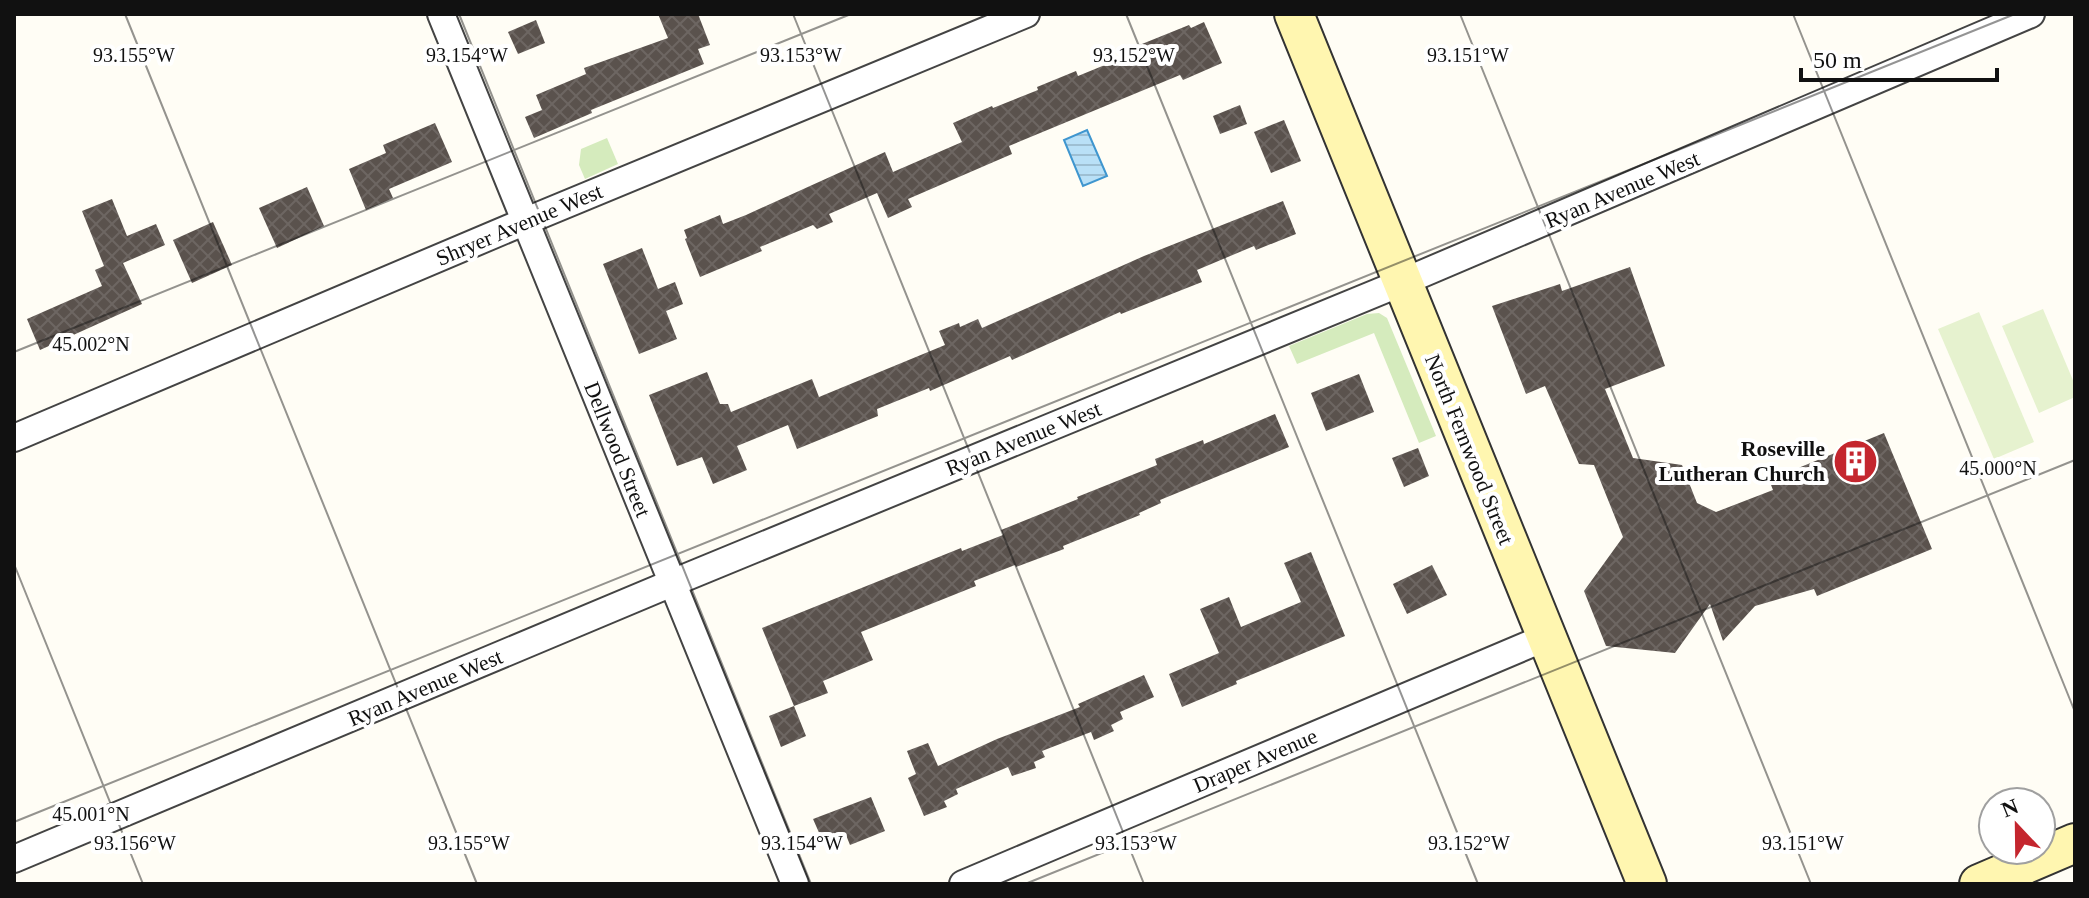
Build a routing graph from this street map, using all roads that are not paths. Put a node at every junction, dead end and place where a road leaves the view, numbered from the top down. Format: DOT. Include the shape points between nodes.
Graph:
graph roads {
  1 [pos="441,14"];
  2 [pos="1026,14"];
  3 [pos="1294,14"];
  4 [pos="2031,14"];
  5 [pos="526,221"];
  6 [pos="1403,282"];
  7 [pos="14,438"];
  8 [pos="672,583"];
  9 [pos="1547,637"];
  10 [pos="2075,843"];
  11 [pos="14,859"];
  12 [pos="795,884"];
  13 [pos="963,884"];
  14 [pos="1647,884"];
  15 [pos="1979,884"];
  1 -- 5 [label="street, Dellwood Street"];
  2 -- 5 [label="street, Shryer Avenue West"];
  3 -- 6 [label="street, North Fernwood Street"];
  4 -- 6 [label="street, Ryan Avenue West"];
  5 -- 7 [label="street, Shryer Avenue West"];
  5 -- 8 [label="street, Dellwood Street"];
  6 -- 8 [label="street, Ryan Avenue West"];
  6 -- 9 [label="street, North Fernwood Street"];
  8 -- 11 [label="street, Ryan Avenue West"];
  8 -- 12 [label="street, Dellwood Street"];
  9 -- 13 [label="street, Draper Avenue"];
  9 -- 14 [label="street, North Fernwood Street"];
  10 -- 15 [label="street"];
}
